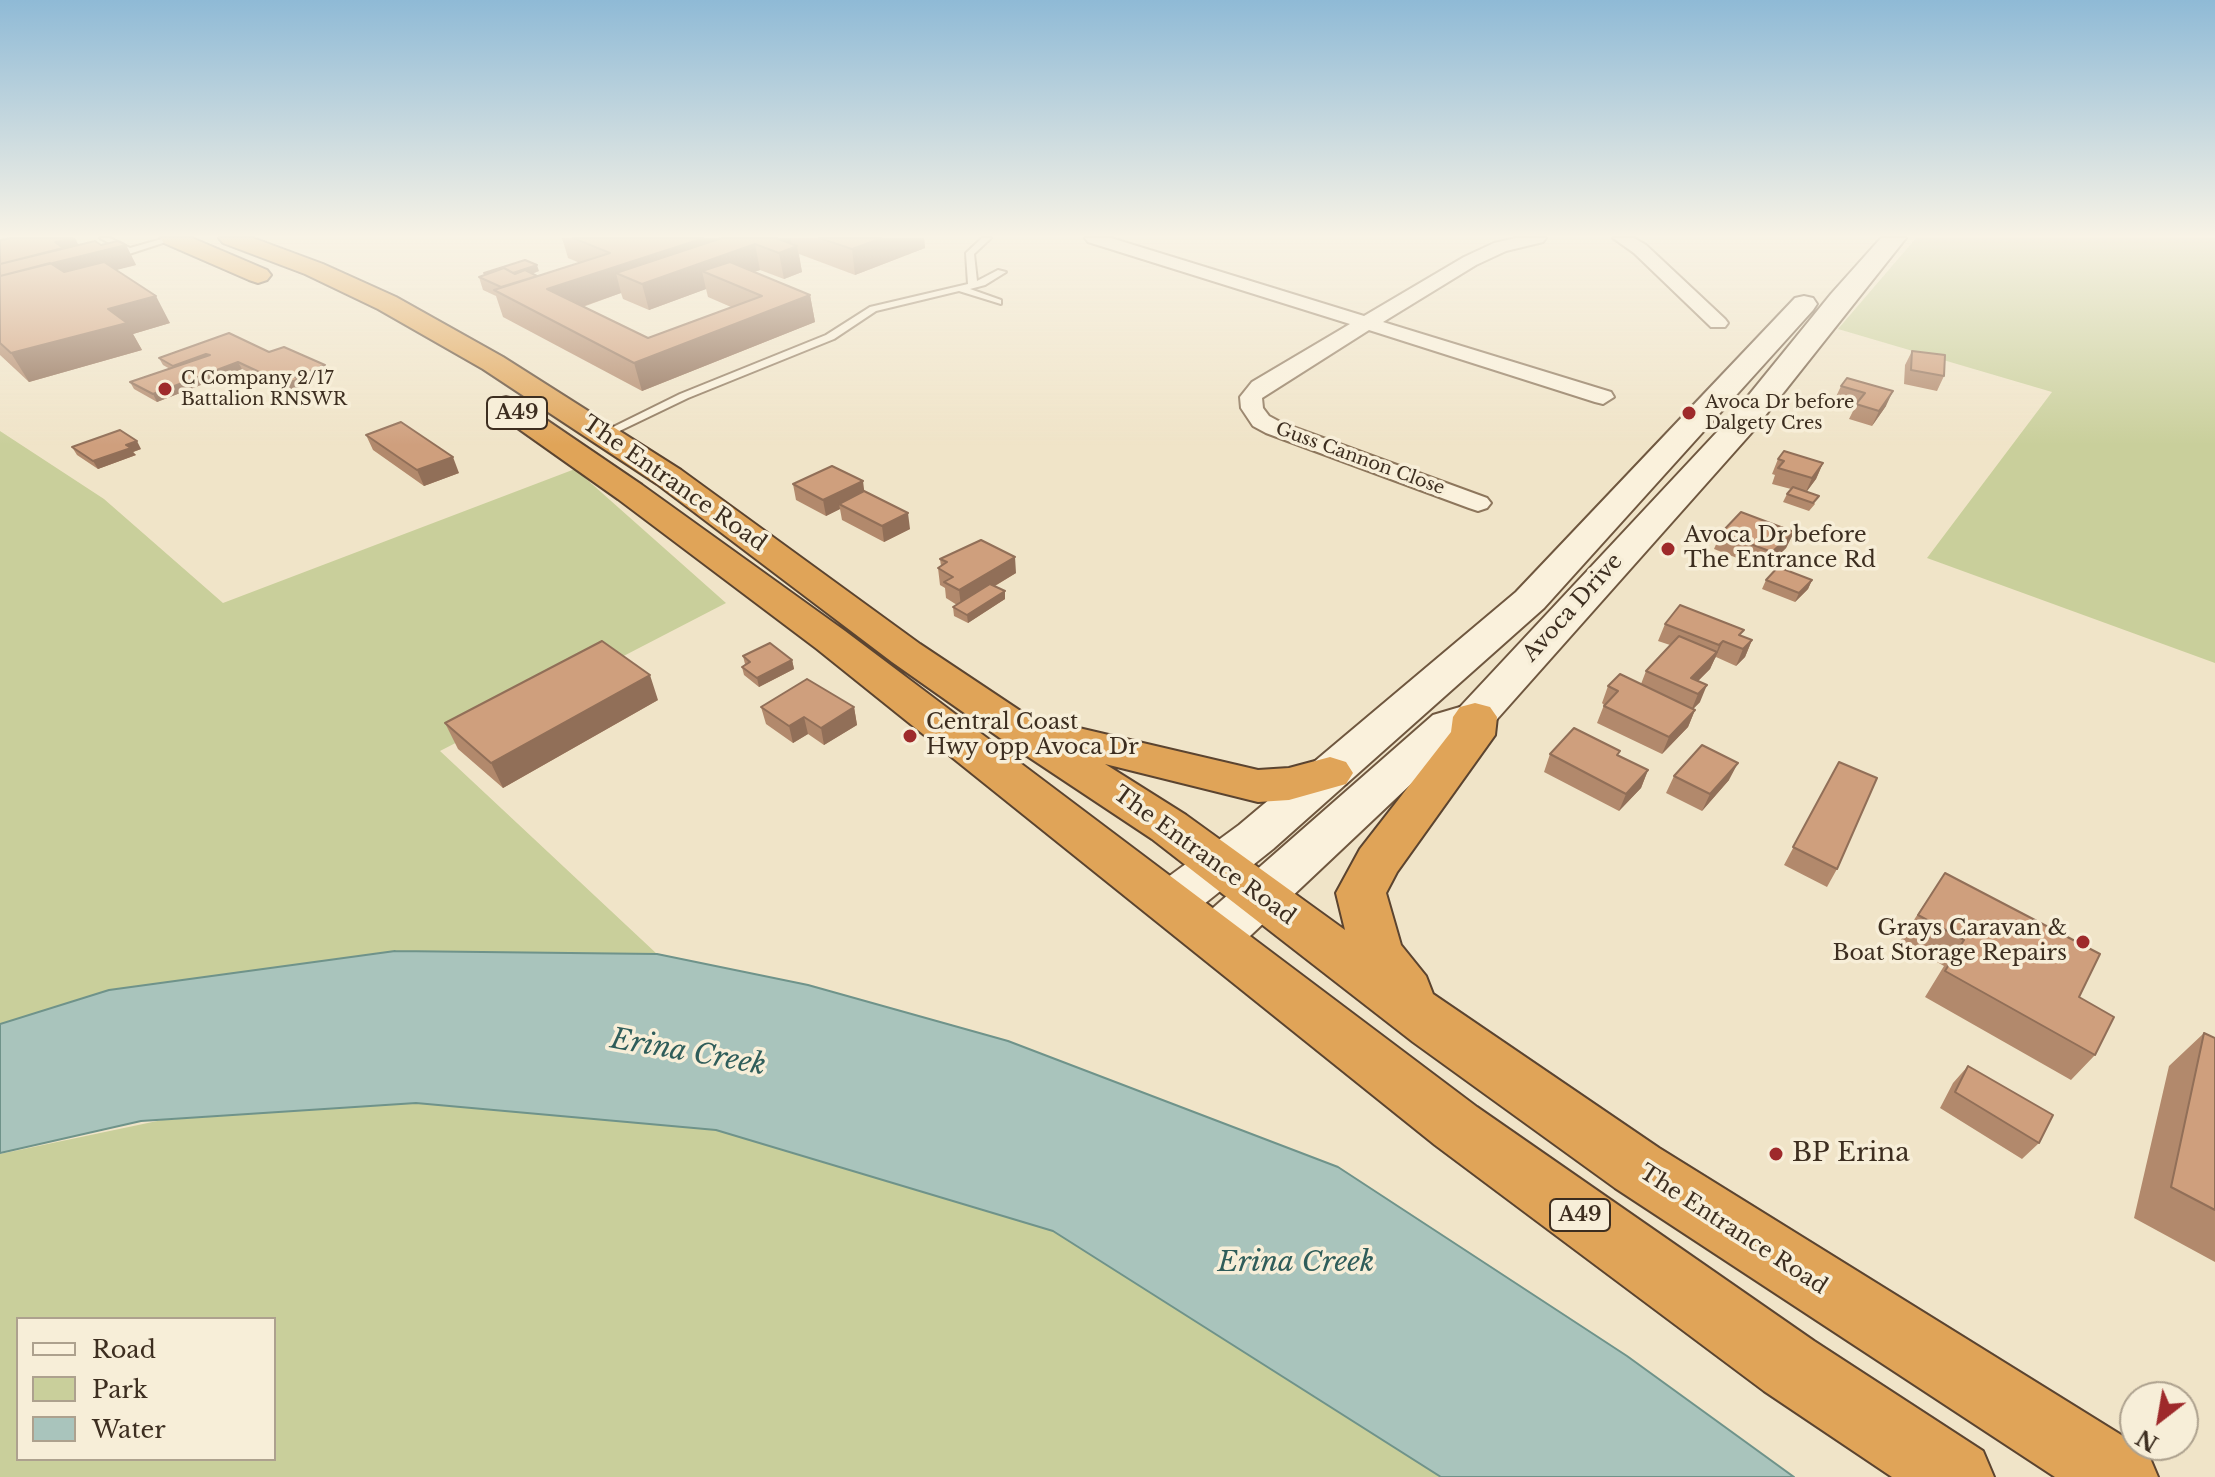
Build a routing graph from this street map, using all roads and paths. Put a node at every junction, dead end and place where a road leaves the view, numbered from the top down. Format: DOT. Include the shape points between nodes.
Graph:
graph roads {
  1 [pos="329,307"];
  2 [pos="394,307"];
  3 [pos="882,307"];
  4 [pos="1316,307"];
  5 [pos="1394,307"];
  6 [pos="1701,307"];
  7 [pos="1802,307"];
  8 [pos="1835,307"];
  9 [pos="1368,323"];
  10 [pos="1718,323"];
  11 [pos="1603,397"];
  12 [pos="605,434"];
  13 [pos="1478,503"];
  14 [pos="1475,717"];
  15 [pos="1015,728"];
  16 [pos="1330,773"];
  17 [pos="1220,865"];
  18 [pos="1261,897"];
  19 [pos="1193,920"];
  20 [pos="1433,1025"];
  21 [pos="1957,1477"];
  22 [pos="2121,1477"];
  1 -- 19 [label="highway, The Entrance Road / A49" via="457,375 536,425 831,640"];
  2 -- 12 [label="highway, The Entrance Road / A49"];
  3 -- 12 [label="lane" via="830,337"];
  4 -- 9 [label="street"];
  5 -- 9 [label="street, Guss Cannon Close"];
  6 -- 10 [label="street"];
  7 -- 16 [label="main road, Avoca Drive" via="1530,600"];
  8 -- 14 [label="main road, Avoca Drive" via="1742,424"];
  9 -- 11 [label="street"];
  9 -- 13 [label="street, Guss Cannon Close" via="1260,387 1251,397 1252,408 1274,428"];
  12 -- 15 [label="highway, The Entrance Road / A49"];
  14 -- 18 [label="main road, Avoca Drive" via="1448,725"];
  14 -- 20 [label="highway" via="1473,735 1377,862 1361,893 1377,953"];
  15 -- 16 [label="highway" via="1258,786"];
  15 -- 17 [label="highway, The Entrance Road / A49"];
  16 -- 17 [label="main road, Avoca Drive"];
  17 -- 18 [label="highway, The Entrance Road / A49"];
  17 -- 19 [label="main road, Avoca Drive"];
  18 -- 19 [label="main road, Avoca Drive"];
  18 -- 20 [label="highway, The Entrance Road / A49"];
  19 -- 21 [label="highway, The Entrance Road / A49" via="1469,1135 1789,1366"];
  20 -- 22 [label="highway, The Entrance Road / A49" via="1637,1168"];
}
